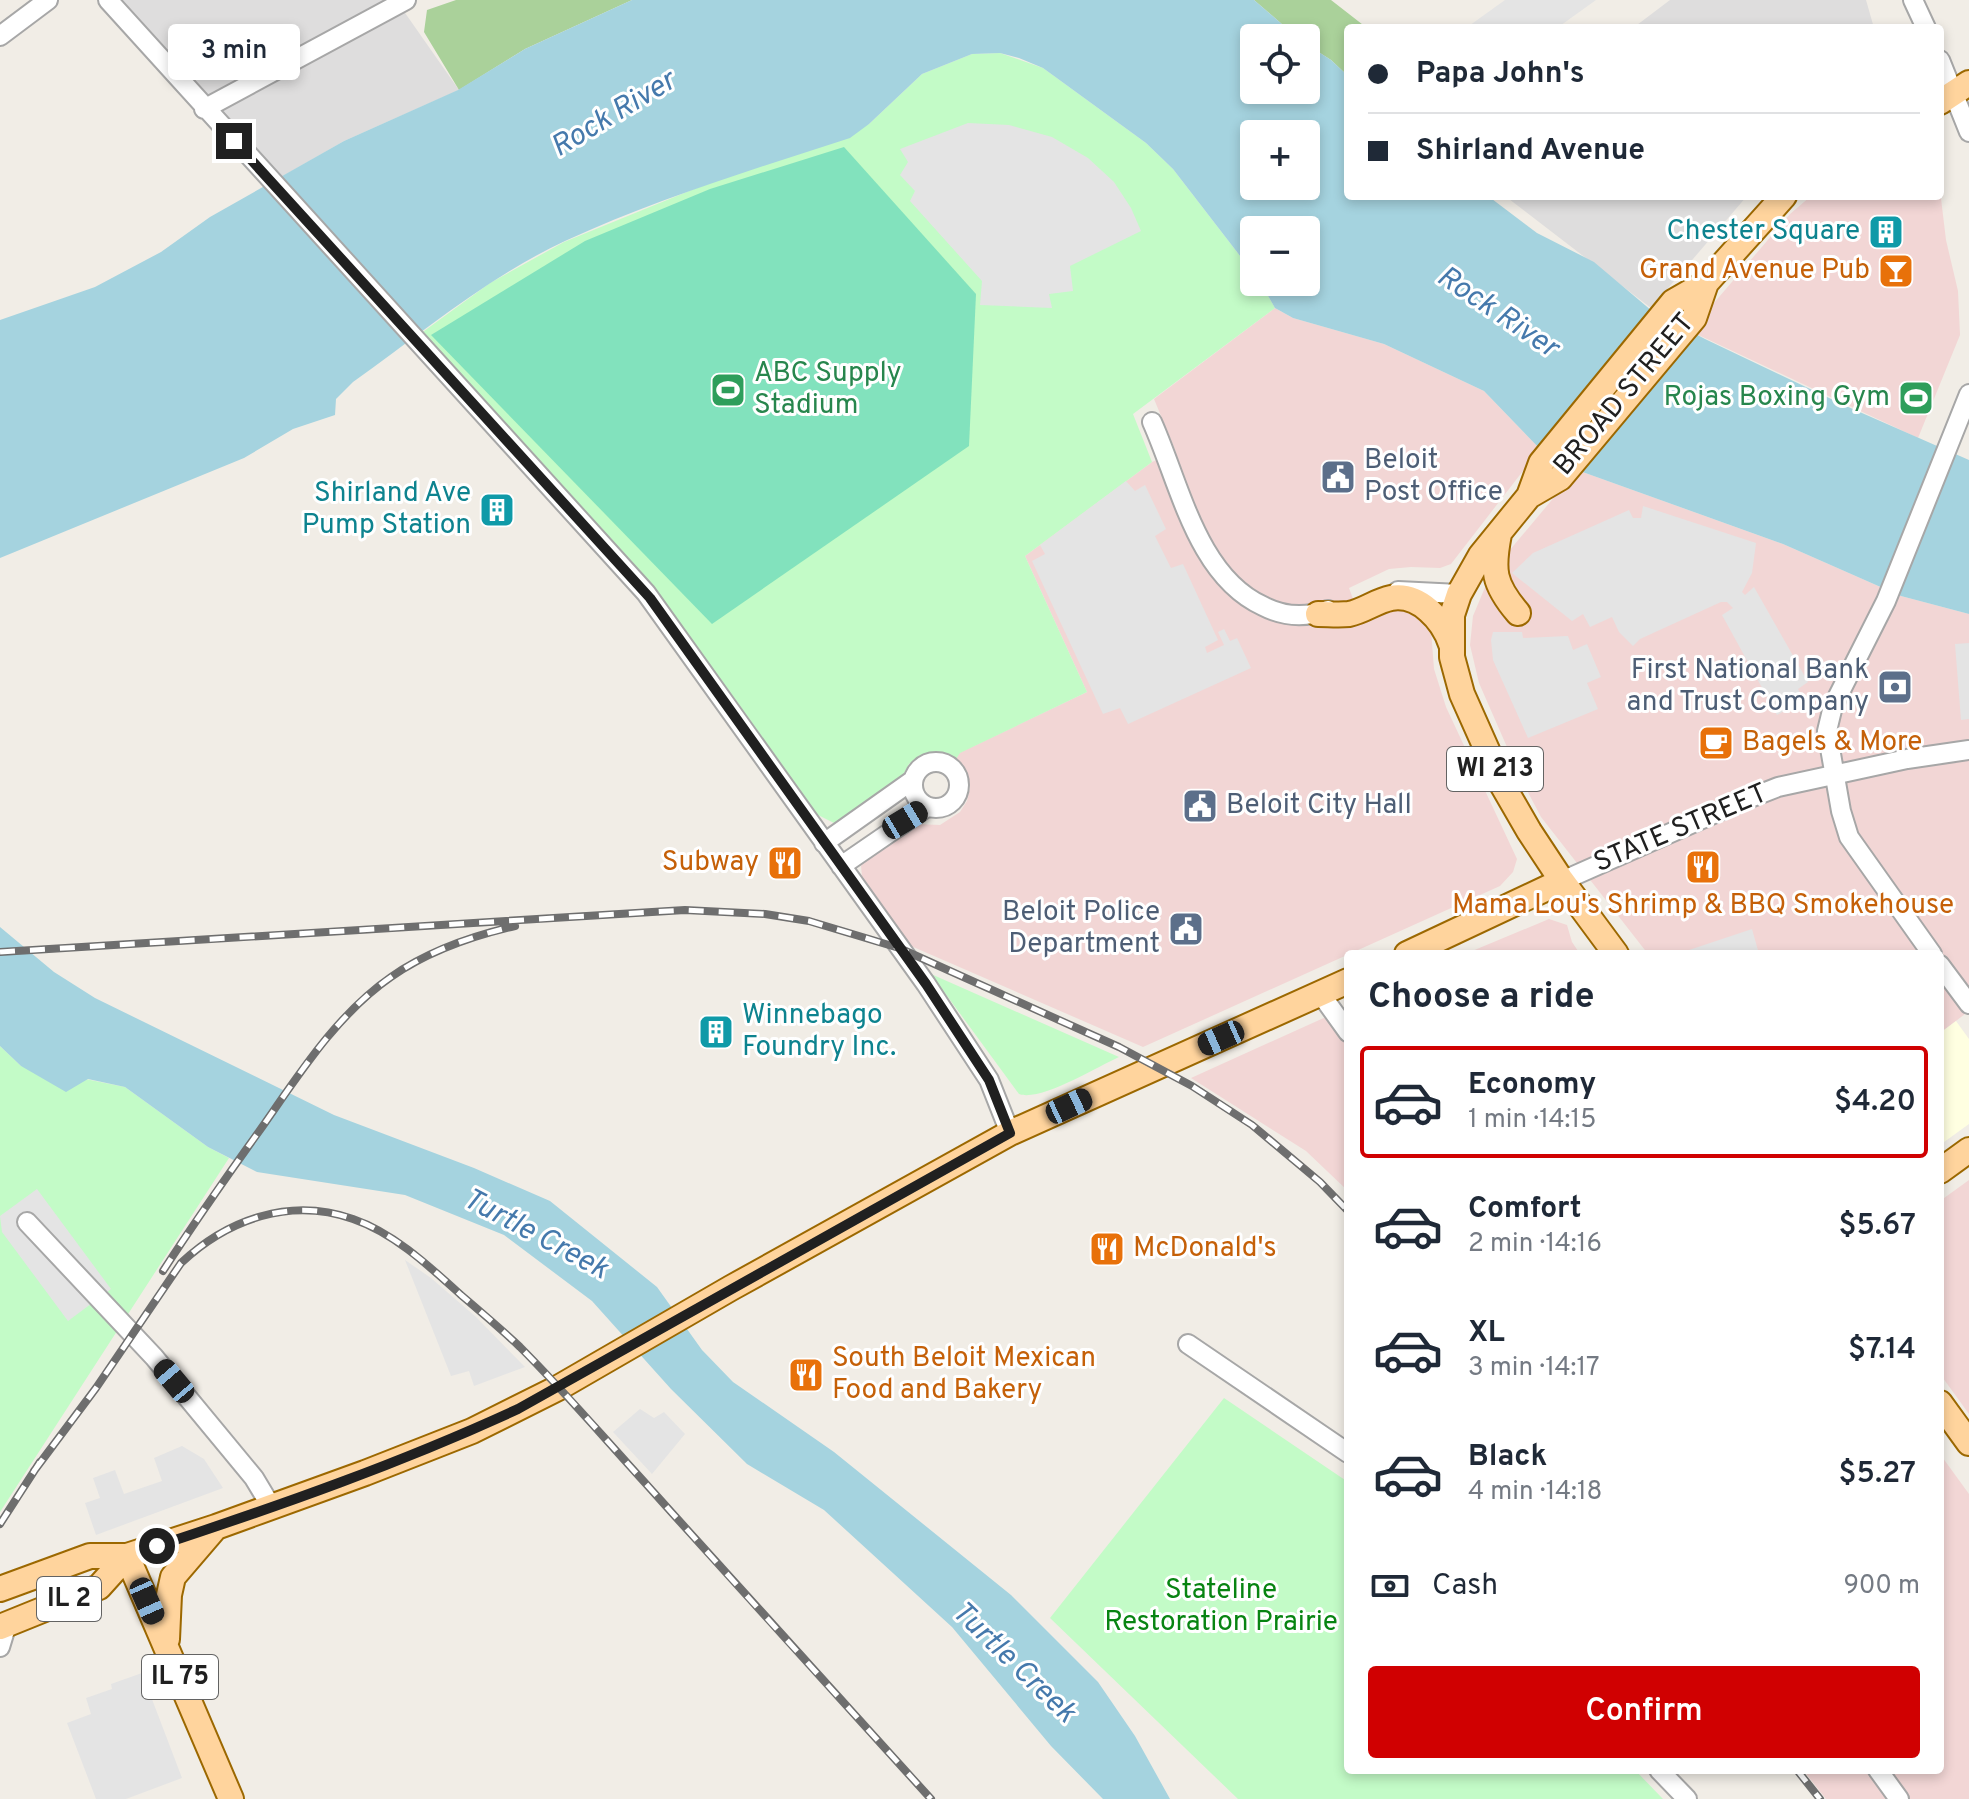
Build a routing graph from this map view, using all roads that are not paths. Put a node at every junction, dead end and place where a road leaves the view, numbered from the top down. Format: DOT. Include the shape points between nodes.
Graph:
graph roads {
  1 [pos="48,0"];
  2 [pos="108,0"];
  3 [pos="406,0"];
  4 [pos="1913,0"];
  5 [pos="1924,24"];
  6 [pos="0,36"];
  7 [pos="1944,69"];
  8 [pos="1955,93"];
  9 [pos="204,109"];
  10 [pos="1969,132"];
  11 [pos="1780,200"];
  12 [pos="1706,283"];
  13 [pos="1969,394"];
  14 [pos="1152,422"];
  15 [pos="1550,471"];
  16 [pos="1500,530"];
  17 [pos="1459,594"];
  18 [pos="1518,613"];
  19 [pos="1309,615"];
  20 [pos="1451,646"];
  21 [pos="1969,750"];
  22 [pos="1834,774"];
  23 [pos="913,780"];
  24 [pos="927,807"];
  25 [pos="824,843"];
  26 [pos="841,866"];
  27 [pos="1562,881"];
  28 [pos="1415,950"];
  29 [pos="1613,950"];
  30 [pos="1929,950"];
  31 [pos="1944,970"];
  32 [pos="1344,983"];
  33 [pos="1320,993"];
  34 [pos="1969,1004"];
  35 [pos="1344,1026"];
  36 [pos="1010,1133"];
  37 [pos="1969,1150"];
  38 [pos="1944,1168"];
  39 [pos="27,1222"];
  40 [pos="1188,1344"];
  41 [pos="1944,1409"];
  42 [pos="1969,1443"];
  43 [pos="1344,1450"];
  44 [pos="272,1508"];
  45 [pos="216,1527"];
  46 [pos="127,1556"];
  47 [pos="0,1589"];
  48 [pos="2,1633"];
  49 [pos="167,1646"];
  50 [pos="1663,1774"];
  51 [pos="1881,1774"];
  52 [pos="231,1799"];
  53 [pos="1687,1799"];
  54 [pos="1899,1799"];
  1 -- 6 [label="street"];
  2 -- 9 [label="street"];
  3 -- 9 [label="street"];
  4 -- 5 [label="street"];
  7 -- 8 [label="street"];
  8 -- 10 [label="street"];
  9 -- 25 [label="street" via="646,593"];
  11 -- 12 [label="main road, WI 213"];
  12 -- 15 [label="main road, BROAD STREET / WI 213" via="1673,302"];
  12 -- 15 [label="main road, BROAD STREET / WI 213" via="1694,318"];
  13 -- 22 [label="street" via="1886,601 1833,706 1827,731"];
  14 -- 19 [label="street" via="1205,551 1227,582 1276,613"];
  15 -- 16 [label="main road, BROAD STREET / WI 213"];
  16 -- 17 [label="main road, BROAD STREET / WI 213"];
  16 -- 18 [label="main road" via="1495,575"];
  17 -- 19 [label="street" via="1406,589"];
  17 -- 20 [label="main road, BROAD STREET / WI 213"];
  19 -- 20 [label="main road" via="1350,614 1391,598 1408,599 1435,617"];
  20 -- 27 [label="main road, BROAD STREET / WI 213" via="1462,694 1503,786"];
  21 -- 22 [label="street, STATE STREET"];
  22 -- 27 [label="street, STATE STREET" via="1778,787"];
  22 -- 30 [label="street" via="1853,845"];
  23 -- 24 [label="street" via="915,796"];
  23 -- 24 [label="street" via="928,762 944,762 955,772 960,786 955,800 942,808"];
  23 -- 25 [label="street"];
  24 -- 26 [label="street"];
  25 -- 26 [label="street"];
  26 -- 36 [label="street" via="989,1080"];
  27 -- 28 [label="main road, STATE STREET"];
  27 -- 29 [label="main road, BROAD STREET"];
  31 -- 34 [label="street"];
  32 -- 33 [label="main road"];
  33 -- 35 [label="street"];
  33 -- 36 [label="main road"];
  36 -- 44 [label="main road, IL 2" via="558,1388 472,1431"];
  37 -- 38 [label="main road"];
  39 -- 44 [label="street" via="154,1357 254,1478"];
  40 -- 43 [label="street"];
  41 -- 42 [label="main road"];
  44 -- 45 [label="main road, IL 2"];
  45 -- 46 [label="main road, IL 2"];
  45 -- 49 [label="main road" via="173,1577"];
  46 -- 47 [label="main road, IL 2" via="90,1556"];
  46 -- 48 [label="main road, IL 2" via="99,1587"];
  46 -- 49 [label="main road, IL 75"];
  49 -- 52 [label="main road, IL 75"];
  50 -- 53 [label="street"];
  51 -- 54 [label="street"];
}
